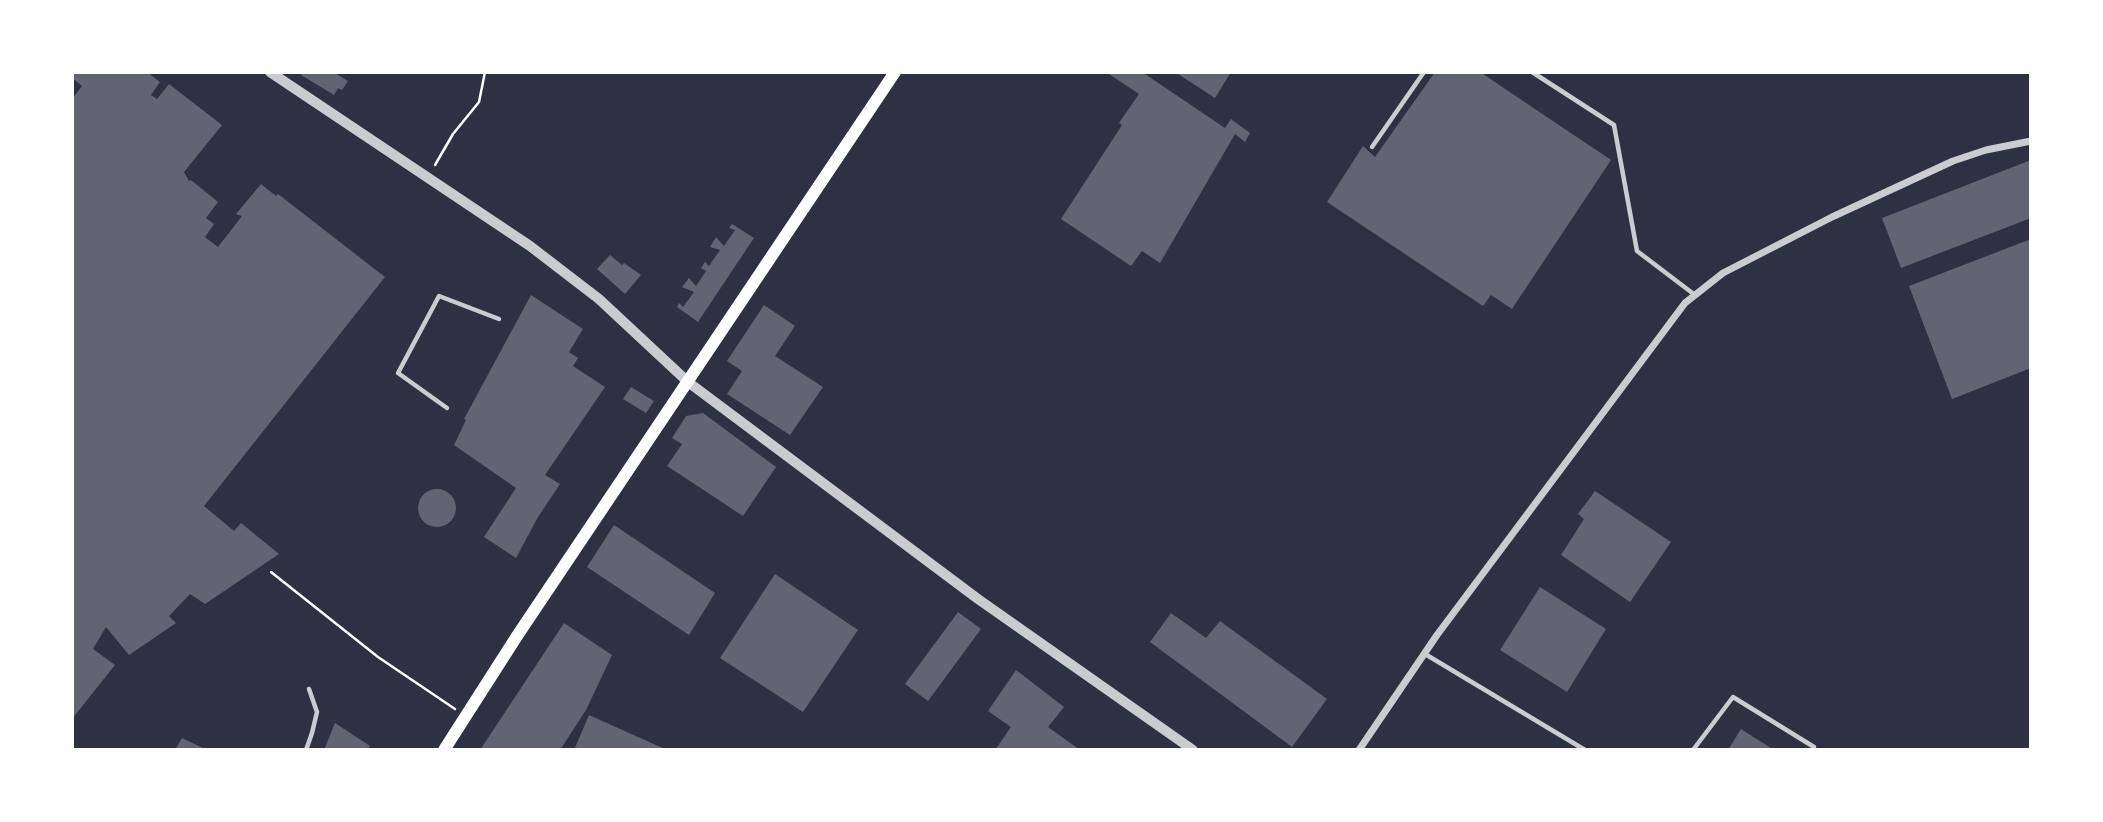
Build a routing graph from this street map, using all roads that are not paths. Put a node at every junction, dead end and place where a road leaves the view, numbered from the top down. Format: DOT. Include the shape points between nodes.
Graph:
graph roads {
  1 [pos="270,72"];
  2 [pos="895,72"];
  3 [pos="1424,72"];
  4 [pos="1532,72"];
  5 [pos="2031,141"];
  6 [pos="1372,147"];
  7 [pos="1695,295"];
  8 [pos="499,319"];
  9 [pos="688,382"];
  10 [pos="447,408"];
  11 [pos="1425,654"];
  12 [pos="309,690"];
  13 [pos="1814,747"];
  14 [pos="306,750"];
  15 [pos="444,750"];
  16 [pos="1193,750"];
  17 [pos="1359,750"];
  18 [pos="1585,750"];
  19 [pos="1693,750"];
  1 -- 9 [label="street" via="530,246 599,299"];
  2 -- 9 [label="main road"];
  3 -- 6 [label="lane"];
  4 -- 7 [label="lane" via="1614,125 1637,251"];
  5 -- 7 [label="street" via="1953,160 1806,229 1723,273"];
  7 -- 11 [label="street" via="1603,410"];
  8 -- 10 [label="lane" via="439,296 398,373"];
  9 -- 15 [label="main road"];
  9 -- 16 [label="street" via="978,599"];
  11 -- 17 [label="street"];
  11 -- 18 [label="lane"];
  12 -- 14 [label="lane" via="317,712"];
  13 -- 19 [label="lane" via="1733,697"];
}
